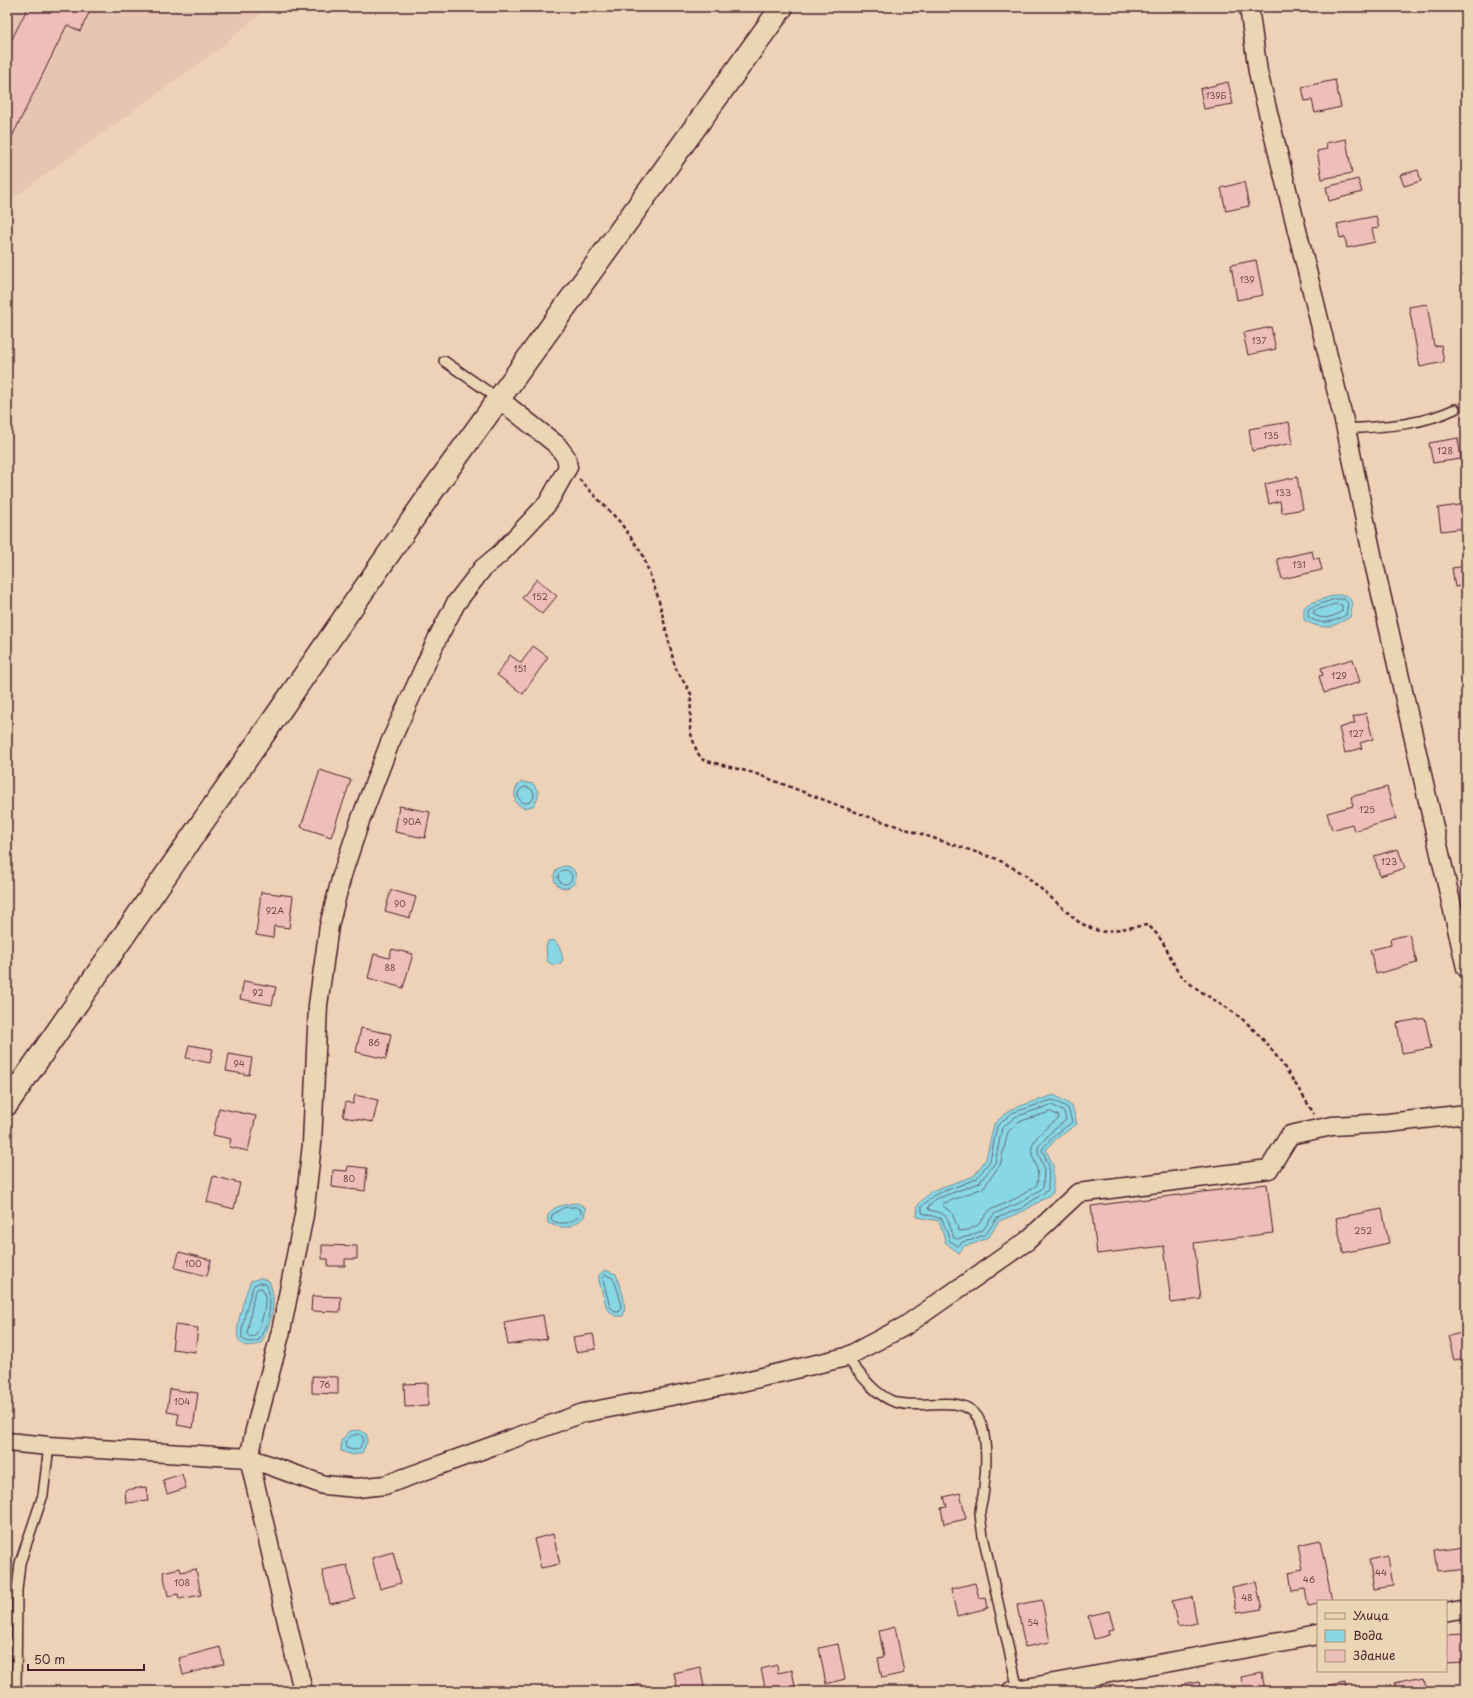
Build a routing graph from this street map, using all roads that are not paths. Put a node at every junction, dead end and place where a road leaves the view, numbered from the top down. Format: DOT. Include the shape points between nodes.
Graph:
graph roads {
  1 [pos="782,7"];
  2 [pos="1249,7"];
  3 [pos="444,361"];
  4 [pos="499,399"];
  5 [pos="1455,409"];
  6 [pos="1346,429"];
  7 [pos="1466,968"];
  8 [pos="7,1104"];
  9 [pos="1466,1114"];
  10 [pos="846,1357"];
  11 [pos="7,1442"];
  12 [pos="49,1446"];
  13 [pos="249,1458"];
  14 [pos="1466,1608"];
  15 [pos="1447,1612"];
  16 [pos="1317,1635"];
  17 [pos="1014,1690"];
  18 [pos="16,1691"];
  19 [pos="303,1691"];
  1 -- 4 [label="main road"];
  2 -- 6 [label="street" via="1258,72"];
  3 -- 4 [label="lane"];
  4 -- 8 [label="main road" via="433,490"];
  4 -- 13 [label="street" via="557,445 566,457 568,467 548,503 501,553 483,568 456,603 389,745 342,875 329,926 318,998 312,1144 304,1215 281,1331"];
  5 -- 6 [label="lane" via="1437,417 1404,425"];
  6 -- 7 [label="street"];
  9 -- 10 [label="street" via="1388,1124 1332,1126 1290,1135 1270,1170 1078,1193 1020,1245 906,1326"];
  10 -- 13 [label="street" via="733,1384 583,1412 385,1485 357,1488 324,1485"];
  10 -- 17 [label="lane" via="877,1391 895,1402 914,1405 958,1403 972,1411 980,1421 984,1435 985,1458 980,1511 983,1536"];
  11 -- 12 [label="street"];
  12 -- 13 [label="street"];
  12 -- 18 [label="lane" via="43,1495 20,1563 17,1590"];
  13 -- 19 [label="street"];
  14 -- 15 [label="street"];
  16 -- 17 [label="street"];
}
